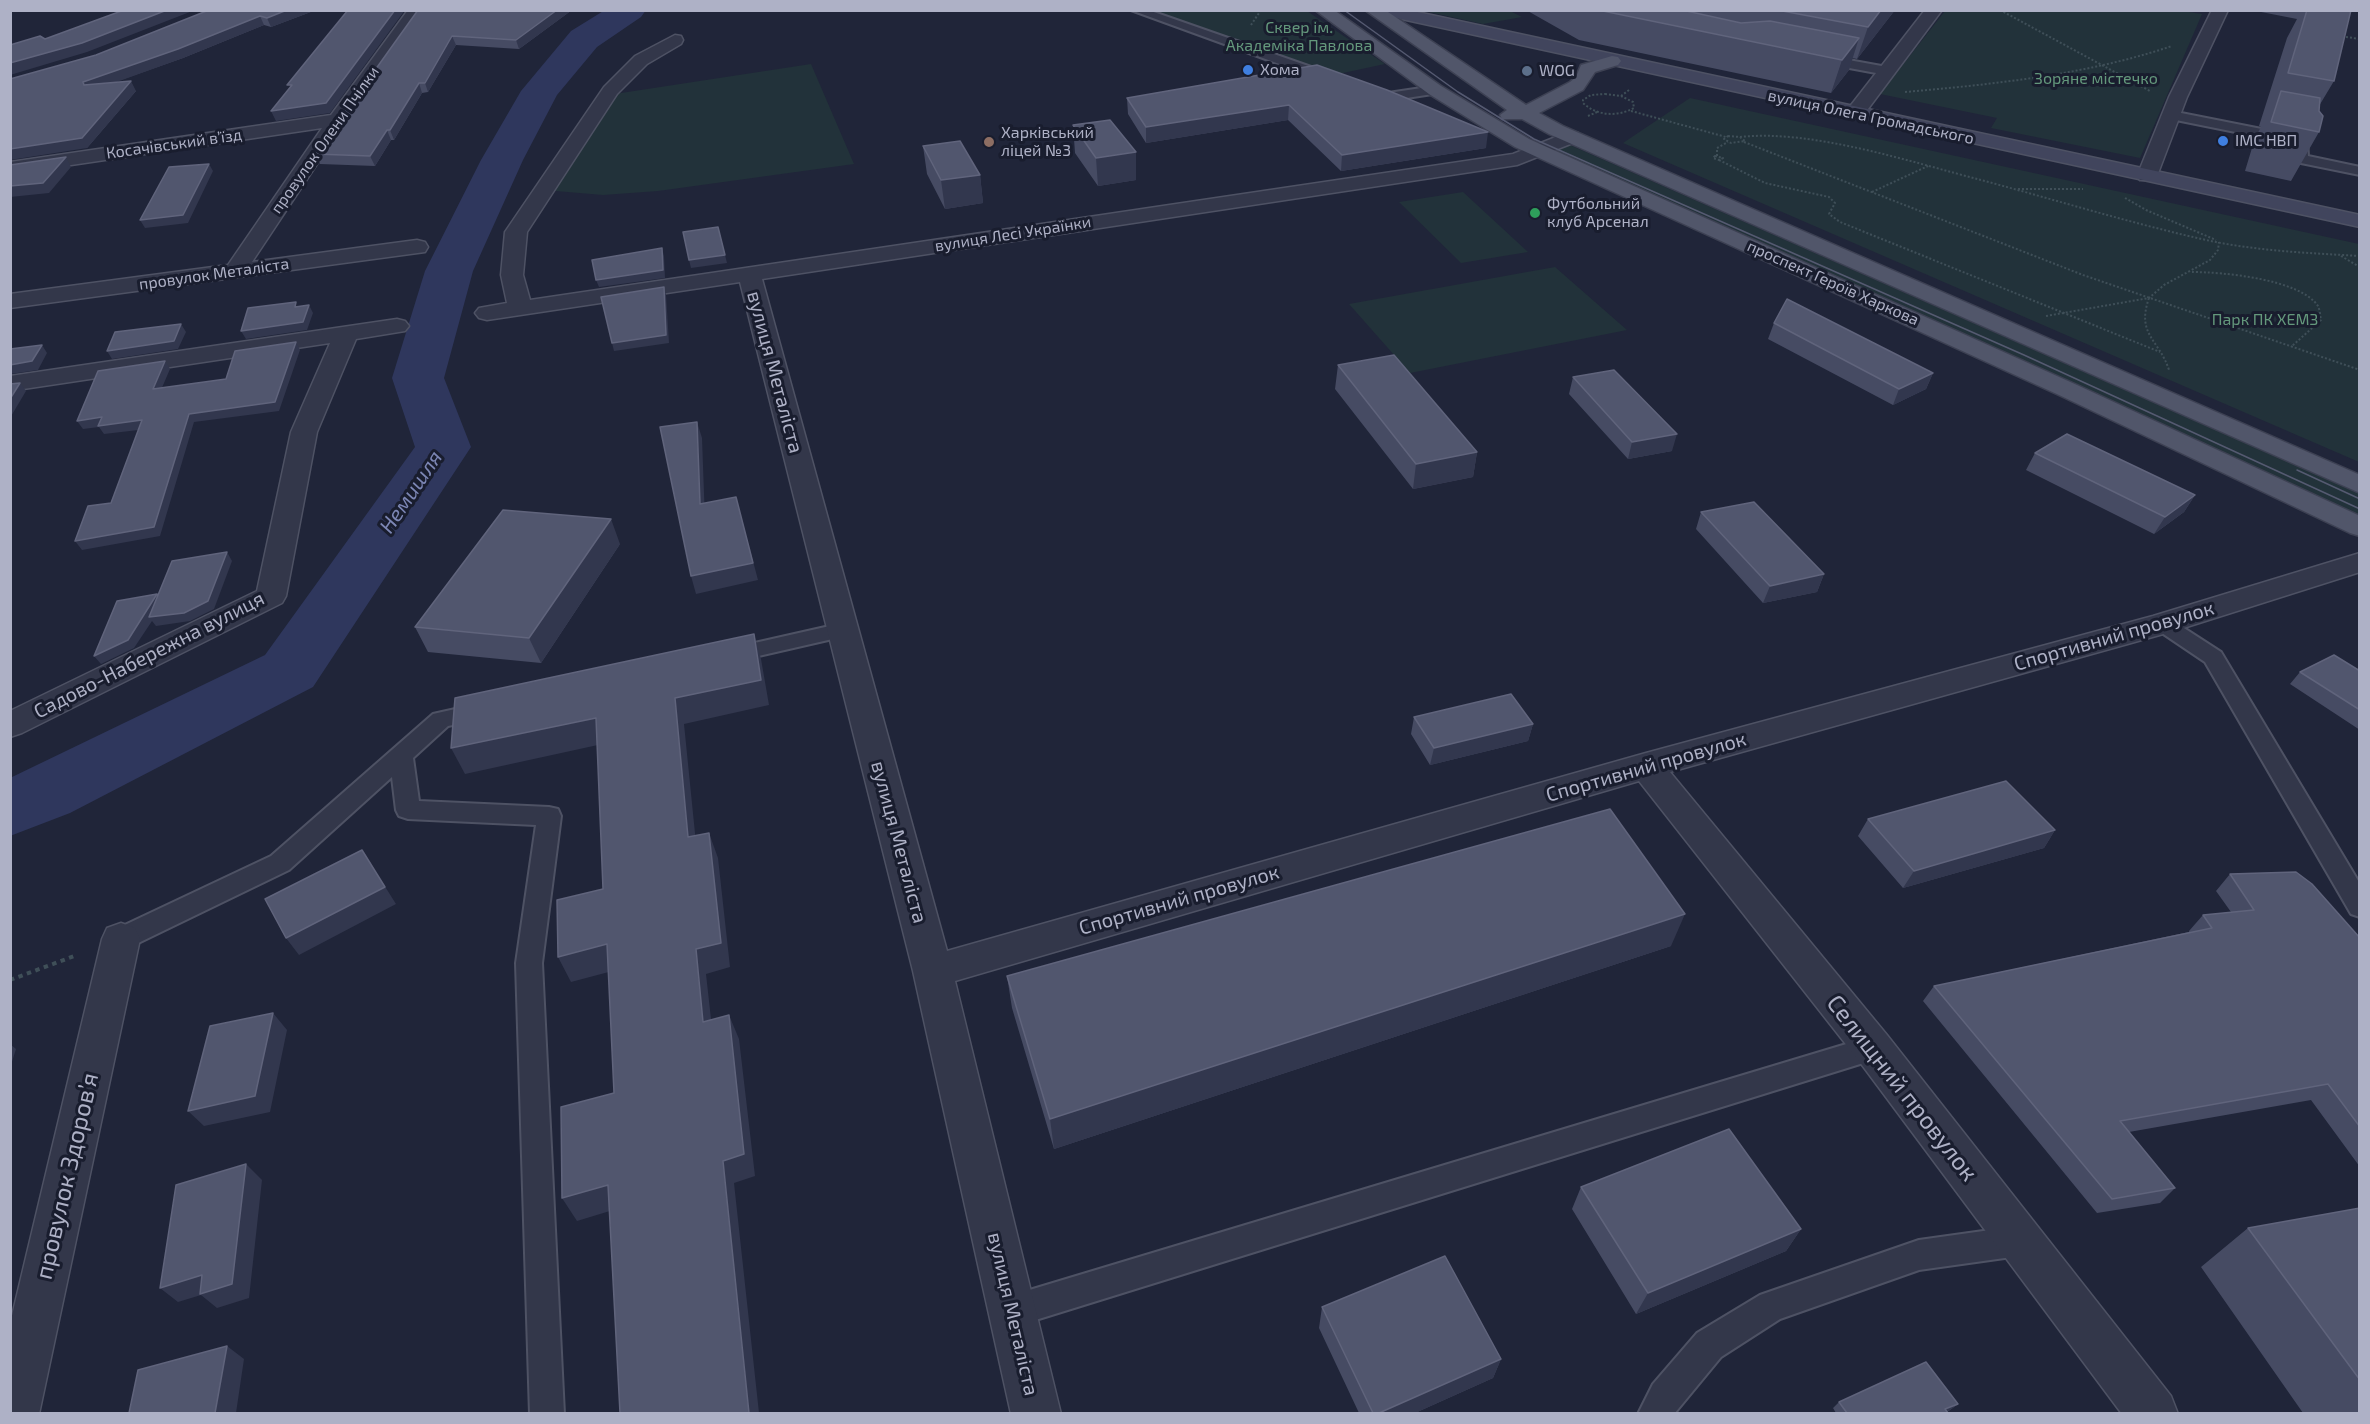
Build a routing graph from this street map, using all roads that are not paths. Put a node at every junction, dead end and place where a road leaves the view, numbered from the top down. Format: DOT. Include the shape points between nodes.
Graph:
graph roads {
  1 [pos="417,10"];
  2 [pos="1136,10"];
  3 [pos="1323,10"];
  4 [pos="1373,10"];
  5 [pos="1383,10"];
  6 [pos="1934,10"];
  7 [pos="2198,10"];
  8 [pos="2219,12"];
  9 [pos="675,40"];
  10 [pos="1807,56"];
  11 [pos="1612,61"];
  12 [pos="1887,71"];
  13 [pos="1344,82"];
  14 [pos="1366,90"];
  15 [pos="1435,90"];
  16 [pos="1460,106"];
  17 [pos="1855,113"];
  18 [pos="1523,114"];
  19 [pos="2171,115"];
  20 [pos="338,120"];
  21 [pos="1571,137"];
  22 [pos="1539,151"];
  23 [pos="10,168"];
  24 [pos="2360,171"];
  25 [pos="2147,176"];
  26 [pos="2360,221"];
  27 [pos="417,248"];
  28 [pos="236,271"];
  29 [pos="749,274"];
  30 [pos="10,301"];
  31 [pos="520,308"];
  32 [pos="487,313"];
  33 [pos="398,326"];
  34 [pos="346,334"];
  35 [pos="10,384"];
  36 [pos="2360,485"];
  37 [pos="2360,527"];
  38 [pos="2360,562"];
  39 [pos="2163,624"];
  40 [pos="843,630"];
  41 [pos="705,661"];
  42 [pos="498,708"];
  43 [pos="10,725"];
  44 [pos="401,755"];
  45 [pos="1646,766"];
  46 [pos="2360,907"];
  47 [pos="121,939"];
  48 [pos="933,971"];
  49 [pos="1873,1048"];
  50 [pos="2019,1241"];
  51 [pos="1013,1311"];
  52 [pos="14,1413"];
  53 [pos="547,1413"];
  54 [pos="1036,1413"];
  55 [pos="1655,1413"];
  56 [pos="2153,1413"];
  1 -- 20 [label="street, провулок Олени Пчілки"];
  2 -- 13 [label="lane"];
  3 -- 15 [label="main road, проспект Героїв Харкова"];
  4 -- 18 [label="main road, проспект Героїв Харкова"];
  5 -- 11 [label="main road, вулиця Олега Громадського"];
  6 -- 12 [label="street"];
  7 -- 8 [label="street"];
  8 -- 19 [label="street"];
  9 -- 31 [label="street" via="641,60 610,91 516,232 512,274"];
  10 -- 12 [label="lane"];
  11 -- 17 [label="main road, вулиця Олега Громадського"];
  11 -- 18 [label="main road" via="1587,69 1578,85"];
  12 -- 17 [label="street"];
  14 -- 15 [label="lane" via="1387,97"];
  15 -- 16 [label="main road, проспект Героїв Харкова"];
  16 -- 18 [label="main road"];
  16 -- 22 [label="main road, проспект Героїв Харкова"];
  17 -- 25 [label="main road, вулиця Олега Громадського"];
  18 -- 21 [label="main road, проспект Героїв Харкова"];
  19 -- 24 [label="lane" via="2302,141 2301,159"];
  19 -- 25 [label="street"];
  20 -- 23 [label="street, Косачівський в’їзд"];
  20 -- 28 [label="street, провулок Олени Пчілки"];
  21 -- 22 [label="street, вулиця Лесі Українки"];
  21 -- 36 [label="main road, проспект Героїв Харкова"];
  22 -- 29 [label="street, вулиця Лесі Українки" via="1517,159"];
  22 -- 37 [label="main road, проспект Героїв Харкова" via="1876,302"];
  25 -- 26 [label="main road, вулиця Олега Громадського"];
  27 -- 28 [label="street, провулок Металіста"];
  28 -- 30 [label="street, провулок Металіста"];
  29 -- 31 [label="street, вулиця Лесі Українки"];
  29 -- 40 [label="street, вулиця Металіста"];
  31 -- 32 [label="street, вулиця Лесі Українки"];
  33 -- 34 [label="street"];
  34 -- 35 [label="street"];
  34 -- 43 [label="street, Садово-Набережна вулиця" via="304,432 271,596"];
  38 -- 39 [label="street, Спортивний провулок"];
  39 -- 45 [label="street, Спортивний провулок"];
  39 -- 46 [label="lane" via="2213,657"];
  40 -- 41 [label="lane"];
  40 -- 48 [label="street, вулиця Металіста"];
  42 -- 44 [label="lane" via="441,720"];
  44 -- 47 [label="lane" via="280,863"];
  44 -- 53 [label="lane" via="408,810 549,816 530,963"];
  45 -- 48 [label="street, Спортивний провулок"];
  45 -- 49 [label="street, Селищний провулок"];
  47 -- 52 [label="street, провулок Здоров’я"];
  48 -- 51 [label="street, вулиця Металіста"];
  49 -- 50 [label="street, Селищний провулок"];
  49 -- 51 [label="lane"];
  50 -- 55 [label="lane" via="1919,1255 1771,1306 1709,1345"];
  50 -- 56 [label="street, Селищний провулок"];
  51 -- 54 [label="street, вулиця Металіста"];
}
